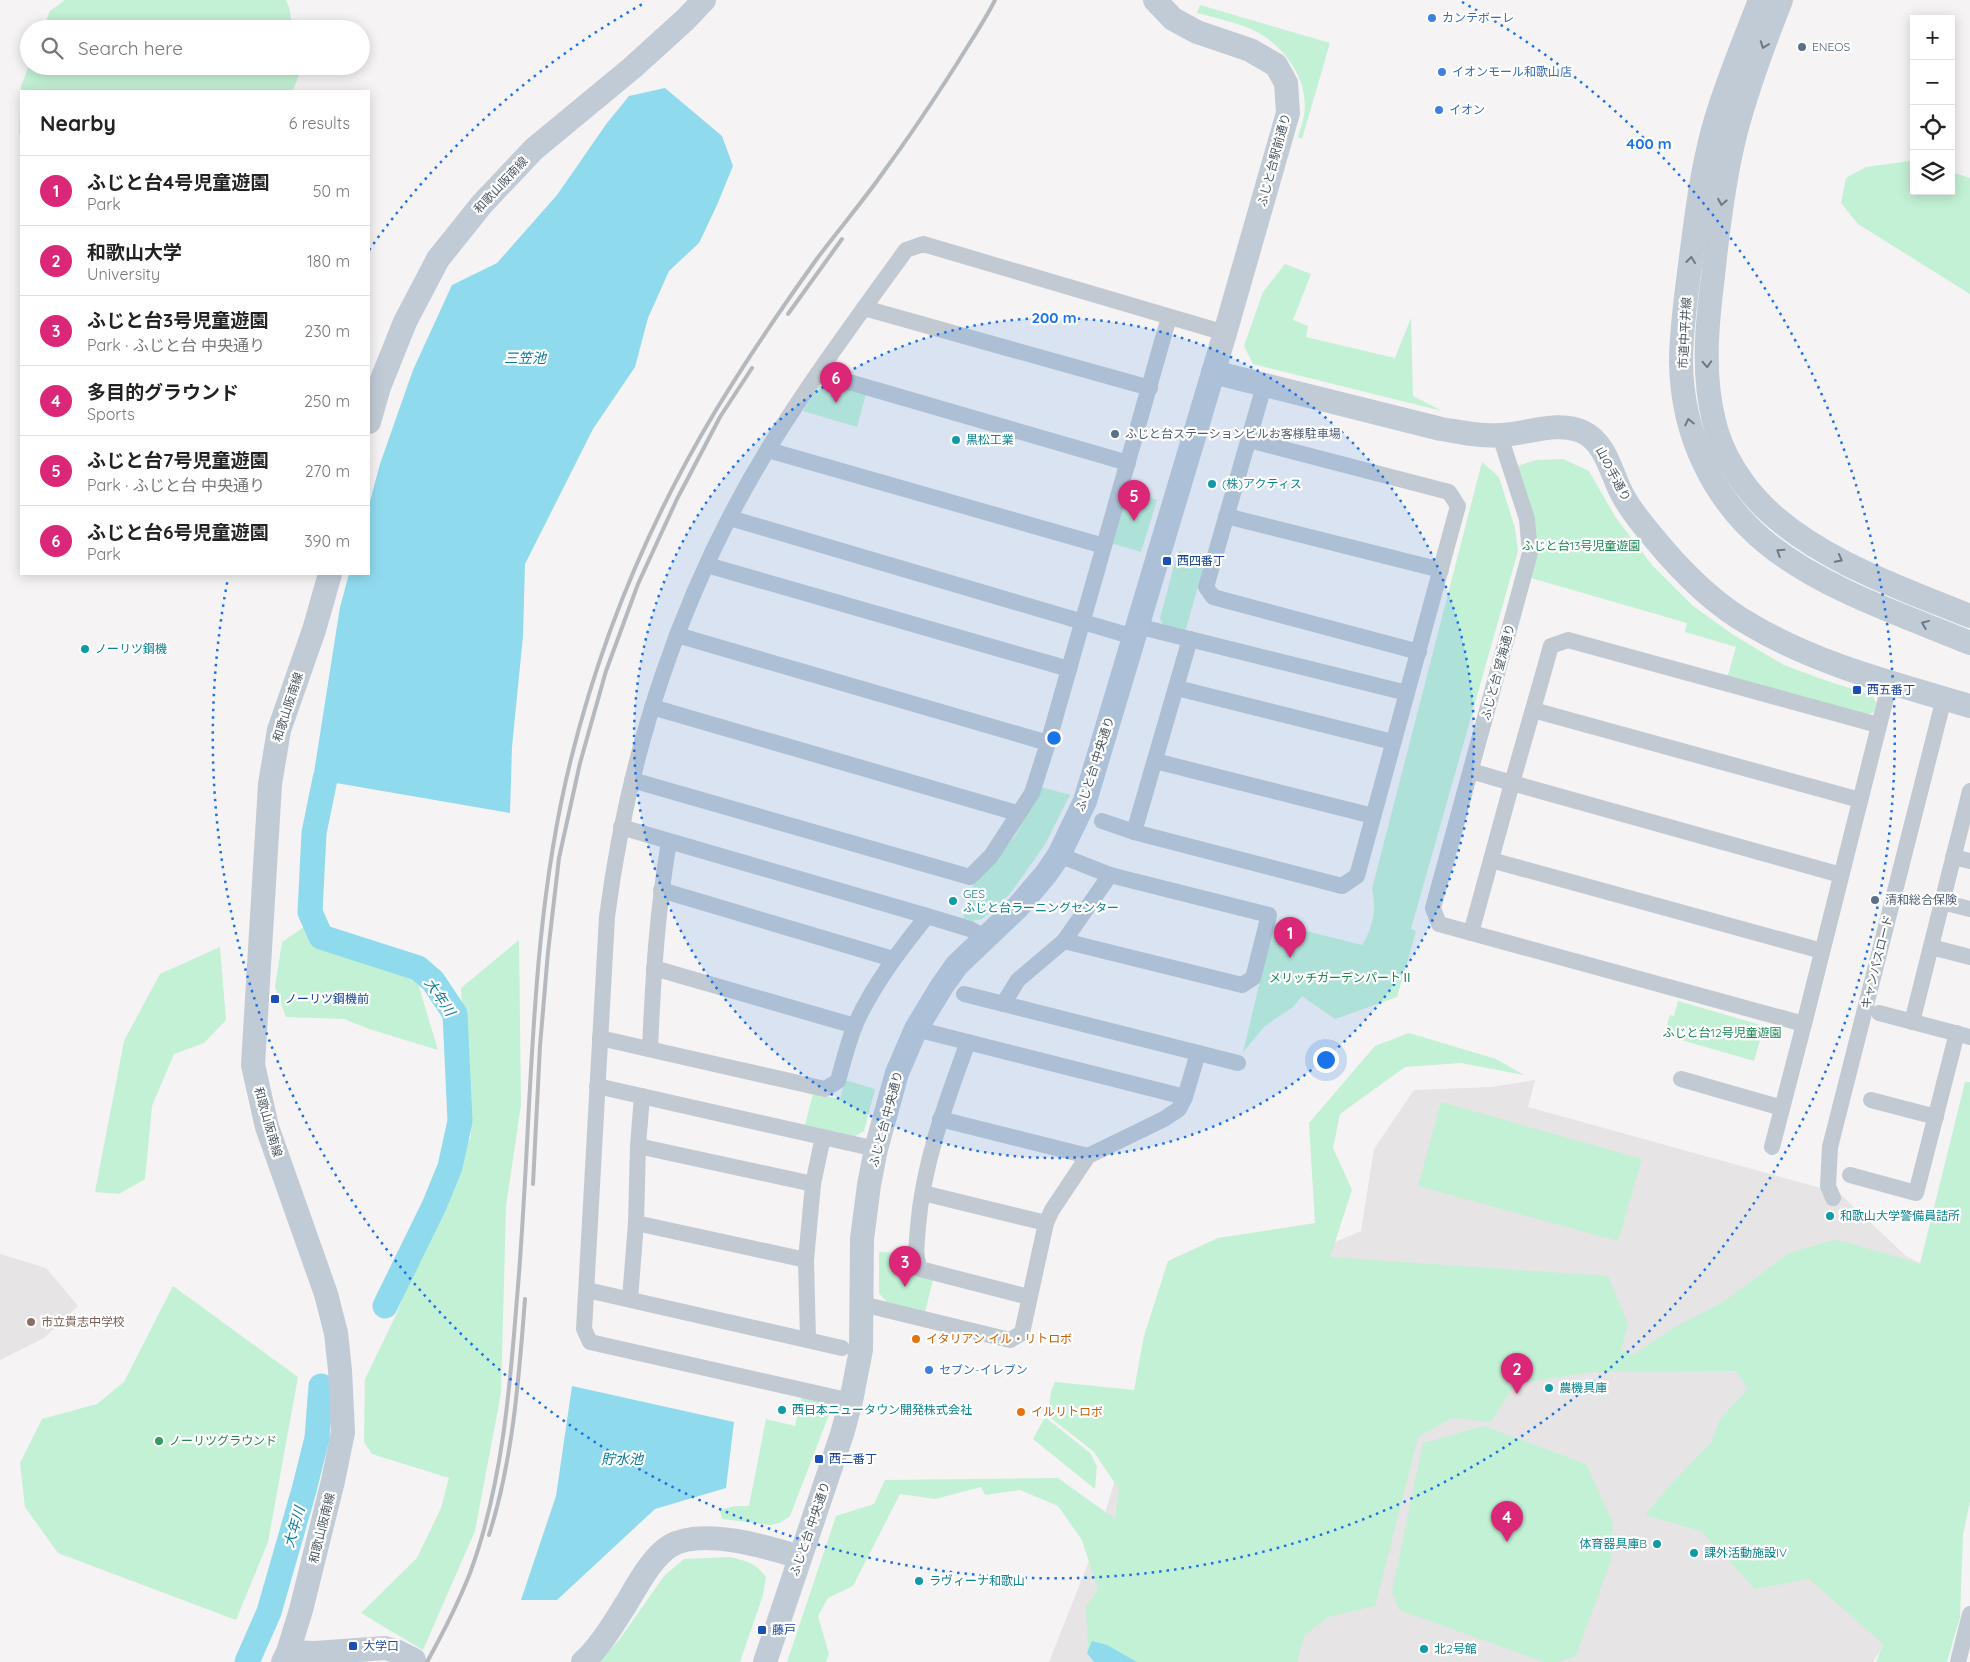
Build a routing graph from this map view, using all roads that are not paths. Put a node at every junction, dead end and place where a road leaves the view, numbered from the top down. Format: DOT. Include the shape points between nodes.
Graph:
graph roads {
  1 [pos="704,0"];
  2 [pos="1155,0"];
  3 [pos="1760,0"];
  4 [pos="1781,0"];
  5 [pos="864,308"];
  6 [pos="1169,317"];
  7 [pos="1225,333"];
  8 [pos="1213,372"];
  9 [pos="818,373"];
  10 [pos="1264,386"];
  11 [pos="1150,388"];
  12 [pos="370,419"];
  13 [pos="1500,436"];
  14 [pos="1249,440"];
  15 [pos="768,450"];
  16 [pos="1128,463"];
  17 [pos="1226,516"];
  18 [pos="730,518"];
  19 [pos="1104,546"];
  20 [pos="707,565"];
  21 [pos="1441,570"];
  22 [pos="330,575"];
  23 [pos="1970,616"];
  24 [pos="1082,623"];
  25 [pos="1135,632"];
  26 [pos="677,635"];
  27 [pos="1190,639"];
  28 [pos="1970,643"];
  29 [pos="1419,652"];
  30 [pos="1068,669"];
  31 [pos="1890,682"];
  32 [pos="1177,688"];
  33 [pos="1407,692"];
  34 [pos="1944,698"];
  35 [pos="1970,706"];
  36 [pos="652,707"];
  37 [pos="1533,710"];
  38 [pos="1878,725"];
  39 [pos="1394,742"];
  40 [pos="1048,743"];
  41 [pos="1155,761"];
  42 [pos="1470,771"];
  43 [pos="632,780"];
  44 [pos="1512,783"];
  45 [pos="1970,791"];
  46 [pos="1860,800"];
  47 [pos="1017,813"];
  48 [pos="1373,816"];
  49 [pos="1102,822"];
  50 [pos="621,827"];
  51 [pos="1134,832"];
  52 [pos="669,842"];
  53 [pos="1059,855"];
  54 [pos="1953,857"];
  55 [pos="1490,860"];
  56 [pos="1970,861"];
  57 [pos="1110,875"];
  58 [pos="1840,875"];
  59 [pos="661,890"];
  60 [pos="1942,902"];
  61 [pos="1970,909"];
  62 [pos="927,916"];
  63 [pos="1471,933"];
  64 [pos="986,938"];
  65 [pos="1064,941"];
  66 [pos="1930,947"];
  67 [pos="1822,951"];
  68 [pos="1970,957"];
  69 [pos="893,959"];
  70 [pos="654,968"];
  71 [pos="964,994"];
  72 [pos="1003,1004"];
  73 [pos="1879,1013"];
  74 [pos="1912,1022"];
  75 [pos="1804,1024"];
  76 [pos="855,1026"];
  77 [pos="916,1029"];
  78 [pos="1964,1035"];
  79 [pos="600,1038"];
  80 [pos="968,1042"];
  81 [pos="650,1049"];
  82 [pos="1198,1053"];
  83 [pos="1238,1063"];
  84 [pos="1681,1079"];
  85 [pos="597,1086"];
  86 [pos="642,1096"];
  87 [pos="1185,1097"];
  88 [pos="1871,1100"];
  89 [pos="1782,1108"];
  90 [pos="1936,1118"];
  91 [pos="940,1119"];
  92 [pos="823,1137"];
  93 [pos="638,1146"];
  94 [pos="1772,1147"];
  95 [pos="876,1149"];
  96 [pos="1088,1156"];
  97 [pos="1850,1175"];
  98 [pos="813,1184"];
  99 [pos="923,1193"];
  100 [pos="1833,1198"];
  101 [pos="636,1223"];
  102 [pos="1046,1223"];
  103 [pos="806,1260"];
  104 [pos="587,1290"];
  105 [pos="1029,1297"];
  106 [pos="630,1299"];
  107 [pos="862,1304"];
  108 [pos="808,1339"];
  109 [pos="842,1348"];
  110 [pos="851,1401"];
  111 [pos="800,1557"];
  112 [pos="1970,1614"];
  113 [pos="1963,1655"];
  114 [pos="285,1657"];
  115 [pos="414,1660"];
  116 [pos="583,1662"];
  117 [pos="765,1662"];
  1 -- 12 [label="street, 和歌山阪南線" via="632,68 534,150 482,204 438,259 405,322"];
  2 -- 7 [label="street, ふじと台駅前通り" via="1173,19 1197,32 1250,50 1276,65 1286,83 1288,113"];
  28 -- 3 [label="street, 市道中平井線, one-way" via="1839,587 1770,546 1744,522 1723,496 1692,437 1681,363 1683,321 1703,174 1724,91"];
  4 -- 23 [label="street, 市道中平井線, one-way" via="1739,123 1719,224 1707,322 1708,390 1714,422 1726,454 1742,482 1788,528 1852,566"];
  5 -- 6 [label="street" via="906,250 923,244"];
  5 -- 9 [label="street"];
  5 -- 11 [label="street"];
  6 -- 7 [label="street"];
  6 -- 11 [label="street"];
  7 -- 8 [label="street"];
  8 -- 10 [label="street, 山の手通り"];
  8 -- 25 [label="street, ふじと台 中央通り"];
  9 -- 15 [label="street"];
  9 -- 16 [label="street"];
  10 -- 13 [label="street, 山の手通り" via="1441,429"];
  10 -- 14 [label="street"];
  11 -- 16 [label="street"];
  13 -- 31 [label="street, 山の手通り" via="1555,428 1583,432 1600,445 1623,496 1652,536 1683,572 1717,601 1750,625 1800,650"];
  13 -- 42 [label="street, ふじと台 望海通り" via="1527,519 1530,553"];
  14 -- 17 [label="street"];
  14 -- 21 [label="street" via="1449,492 1458,506"];
  15 -- 18 [label="street"];
  15 -- 19 [label="street"];
  16 -- 19 [label="street"];
  17 -- 21 [label="street"];
  17 -- 29 [label="street" via="1206,587 1213,597"];
  18 -- 20 [label="street"];
  18 -- 24 [label="street"];
  19 -- 24 [label="street"];
  20 -- 26 [label="street"];
  20 -- 30 [label="street"];
  21 -- 29 [label="street"];
  22 -- 114 [label="street, 和歌山阪南線" via="314,630 278,730 270,784 253,1065 267,1126 326,1294 336,1333 340,1370 343,1432 301,1610"];
  24 -- 25 [label="street"];
  24 -- 30 [label="street"];
  25 -- 27 [label="street"];
  25 -- 53 [label="street, ふじと台 中央通り" via="1085,802"];
  26 -- 36 [label="street"];
  26 -- 40 [label="street"];
  27 -- 32 [label="street"];
  27 -- 33 [label="street"];
  29 -- 33 [label="street"];
  30 -- 40 [label="street"];
  31 -- 34 [label="street, 山の手通り"];
  31 -- 38 [label="street"];
  32 -- 39 [label="street"];
  32 -- 41 [label="street"];
  33 -- 39 [label="street"];
  34 -- 35 [label="street, 山の手通り"];
  34 -- 100 [label="street, キャンパスロード" via="1830,1147 1828,1186"];
  36 -- 43 [label="street"];
  36 -- 47 [label="street"];
  37 -- 38 [label="street" via="1551,646 1568,640"];
  37 -- 44 [label="street"];
  37 -- 46 [label="street"];
  38 -- 46 [label="street"];
  39 -- 48 [label="street"];
  40 -- 47 [label="street" via="1032,793"];
  41 -- 48 [label="street"];
  41 -- 51 [label="street"];
  42 -- 44 [label="street"];
  42 -- 63 [label="street, ふじと台 望海通り" via="1433,908 1439,924"];
  43 -- 47 [label="street" via="970,877 991,856"];
  43 -- 50 [label="street"];
  44 -- 55 [label="street"];
  44 -- 58 [label="street"];
  45 -- 54 [label="street"];
  46 -- 58 [label="street"];
  48 -- 51 [label="street" via="1357,876 1342,886"];
  49 -- 51 [label="street"];
  50 -- 52 [label="street"];
  50 -- 79 [label="street" via="607,917"];
  52 -- 59 [label="street"];
  52 -- 62 [label="street"];
  53 -- 57 [label="street"];
  53 -- 64 [label="street, ふじと台 中央通り" via="1018,907"];
  54 -- 56 [label="street"];
  54 -- 60 [label="street"];
  55 -- 63 [label="street"];
  55 -- 67 [label="street"];
  57 -- 65 [label="street"];
  57 -- 65 [label="street" via="1269,916 1253,978 1242,985"];
  58 -- 67 [label="street"];
  59 -- 69 [label="street"];
  59 -- 70 [label="street"];
  60 -- 61 [label="street"];
  60 -- 66 [label="street"];
  62 -- 64 [label="street" via="970,929"];
  62 -- 69 [label="street"];
  63 -- 75 [label="street"];
  64 -- 77 [label="street, ふじと台 中央通り" via="952,972"];
  65 -- 72 [label="street" via="1018,980"];
  66 -- 68 [label="street"];
  66 -- 74 [label="street"];
  67 -- 75 [label="street"];
  69 -- 76 [label="street"];
  70 -- 76 [label="street"];
  70 -- 81 [label="street"];
  71 -- 72 [label="street"];
  72 -- 82 [label="street"];
  73 -- 74 [label="street"];
  74 -- 78 [label="street"];
  75 -- 89 [label="street"];
  76 -- 81 [label="street" via="838,1081 825,1089"];
  77 -- 80 [label="street"];
  77 -- 95 [label="street, ふじと台 中央通り" via="897,1073"];
  78 -- 90 [label="street"];
  79 -- 81 [label="street"];
  79 -- 85 [label="street"];
  80 -- 87 [label="street"];
  80 -- 91 [label="street"];
  82 -- 83 [label="street"];
  82 -- 87 [label="street"];
  84 -- 89 [label="street"];
  85 -- 86 [label="street"];
  85 -- 104 [label="street"];
  86 -- 92 [label="street"];
  86 -- 93 [label="street"];
  87 -- 96 [label="street" via="1179,1109 1164,1119"];
  88 -- 90 [label="street"];
  89 -- 94 [label="street"];
  90 -- 97 [label="street" via="1916,1193"];
  91 -- 96 [label="street"];
  91 -- 99 [label="street"];
  92 -- 95 [label="street"];
  92 -- 98 [label="street"];
  93 -- 98 [label="street"];
  93 -- 101 [label="street"];
  95 -- 107 [label="street, ふじと台 中央通り" via="862,1239"];
  96 -- 102 [label="street"];
  98 -- 103 [label="street"];
  99 -- 102 [label="street"];
  99 -- 105 [label="street" via="916,1258 920,1269"];
  101 -- 103 [label="street"];
  101 -- 106 [label="street"];
  102 -- 105 [label="street"];
  103 -- 108 [label="street"];
  104 -- 106 [label="street"];
  104 -- 110 [label="street" via="584,1329 590,1342"];
  105 -- 107 [label="street" via="1022,1333 1010,1340"];
  106 -- 108 [label="street"];
  107 -- 110 [label="street, ふじと台 中央通り" via="862,1350"];
  108 -- 109 [label="street"];
  110 -- 111 [label="street, ふじと台 中央通り"];
  111 -- 116 [label="street" via="750,1544 706,1538 688,1539 670,1546 657,1558 617,1619"];
  111 -- 117 [label="street, ふじと台 中央通り"];
  112 -- 113 [label="street"];
  114 -- 115 [label="street" via="385,1648"];
}
